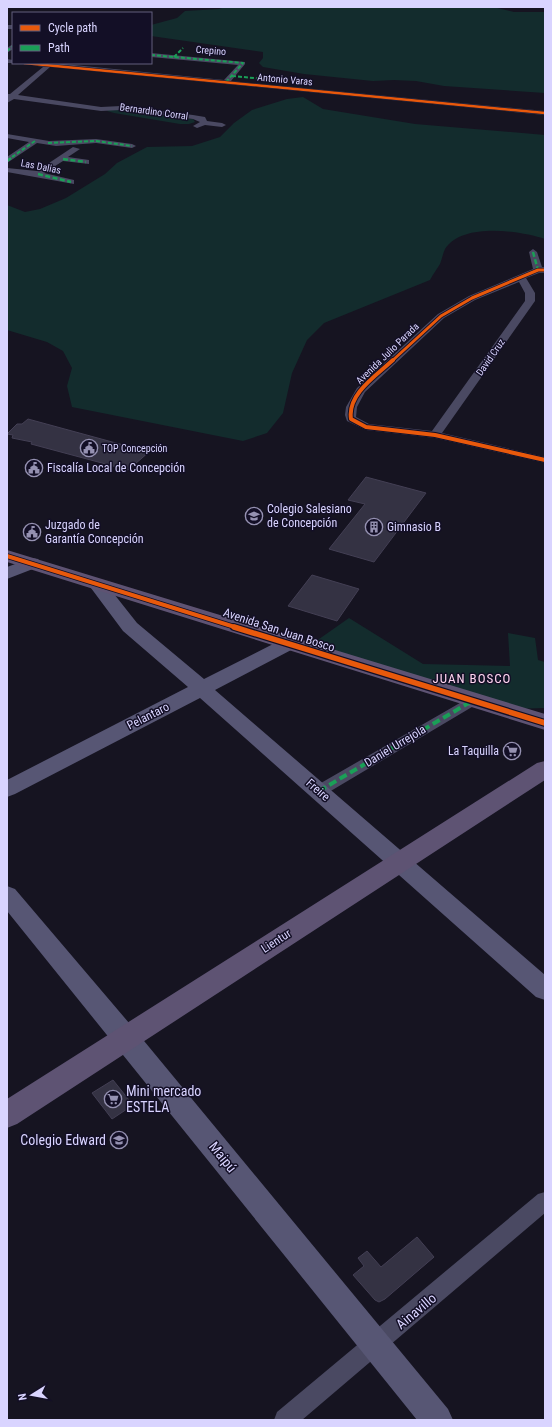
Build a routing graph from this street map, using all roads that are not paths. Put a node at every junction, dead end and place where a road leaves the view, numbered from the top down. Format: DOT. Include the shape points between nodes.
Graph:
graph roads {
  1 [pos="183,48"];
  2 [pos="154,55"];
  3 [pos="176,60"];
  4 [pos="203,60"];
  5 [pos="49,64"];
  6 [pos="198,65"];
  7 [pos="232,76"];
  8 [pos="276,80"];
  9 [pos="226,82"];
  10 [pos="9,98"];
  11 [pos="101,109"];
  12 [pos="545,113"];
  13 [pos="134,118"];
  14 [pos="204,123"];
  15 [pos="222,125"];
  16 [pos="186,126"];
  17 [pos="7,136"];
  18 [pos="35,141"];
  19 [pos="48,143"];
  20 [pos="132,146"];
  21 [pos="63,158"];
  22 [pos="7,161"];
  23 [pos="86,162"];
  24 [pos="7,170"];
  25 [pos="38,174"];
  26 [pos="71,182"];
  27 [pos="533,252"];
  28 [pos="542,270"];
  29 [pos="521,278"];
  30 [pos="435,435"];
  31 [pos="545,460"];
  32 [pos="7,556"];
  33 [pos="32,563"];
  34 [pos="7,574"];
  35 [pos="97,584"];
  36 [pos="288,644"];
  37 [pos="202,689"];
  38 [pos="472,701"];
  39 [pos="544,723"];
  40 [pos="545,768"];
  41 [pos="7,789"];
  42 [pos="319,791"];
  43 [pos="399,861"];
  44 [pos="7,895"];
  45 [pos="545,990"];
  46 [pos="126,1038"];
  47 [pos="7,1115"];
  48 [pos="545,1201"];
  49 [pos="376,1345"];
  50 [pos="285,1420"];
  51 [pos="437,1420"];
  1 -- 3 [label="street"];
  2 -- 3 [label="street, Crepino"];
  3 -- 4 [label="street, Crepino"];
  4 -- 6 [label="street"];
  4 -- 7 [label="street, Crepino" via="218,58 224,64 244,63"];
  5 -- 9 [label="street, Antonio Varas"];
  5 -- 10 [label="street"];
  7 -- 8 [label="street"];
  7 -- 9 [label="street, Crepino"];
  9 -- 12 [label="street, Antonio Varas"];
  10 -- 11 [label="street, Bernardino Corral"];
  11 -- 13 [label="street, Bernardino Corral" via="108,114"];
  11 -- 14 [label="street, Bernardino Corral" via="121,108 186,116 199,118"];
  14 -- 15 [label="street, Bernardino Corral"];
  14 -- 16 [label="street, Bernardino Corral"];
  17 -- 18 [label="street"];
  18 -- 19 [label="street"];
  18 -- 22 [label="street"];
  19 -- 20 [label="street" via="93,141"];
  19 -- 21 [label="street" via="76,149"];
  21 -- 23 [label="street"];
  21 -- 25 [label="street"];
  24 -- 25 [label="street, Las Dalias"];
  25 -- 26 [label="street, Las Dalias"];
  27 -- 28 [label="street"];
  28 -- 29 [label="street, Avenida Julio Parada"];
  29 -- 30 [label="street, David Cruz" via="530,293 530,301"];
  29 -- 30 [label="street, Avenida Julio Parada" via="472,298 440,316 369,383 351,406 351,419 359,425"];
  30 -- 31 [label="street, Avenida Julio Parada"];
  32 -- 33 [label="main road, Avenida San Juan Bosco"];
  33 -- 34 [label="main road"];
  33 -- 35 [label="main road, Avenida San Juan Bosco"];
  35 -- 36 [label="main road, Avenida San Juan Bosco"];
  35 -- 37 [label="main road, Freire" via="130,627"];
  36 -- 37 [label="main road, Pelantaro"];
  36 -- 38 [label="main road, Avenida San Juan Bosco"];
  37 -- 41 [label="main road, Pelantaro"];
  37 -- 42 [label="main road, Freire"];
  38 -- 39 [label="main road, Avenida San Juan Bosco"];
  38 -- 42 [label="street, Daniel Urrejola"];
  40 -- 43 [label="main road, Lientur"];
  42 -- 43 [label="main road, Freire"];
  43 -- 45 [label="main road, Freire"];
  43 -- 46 [label="main road, Lientur"];
  44 -- 46 [label="main road, Maipú"];
  46 -- 47 [label="main road, Lientur"];
  46 -- 49 [label="main road, Maipú"];
  48 -- 49 [label="street, Ainavillo"];
  49 -- 50 [label="street, Ainavillo"];
  49 -- 51 [label="main road, Maipú"];
}
